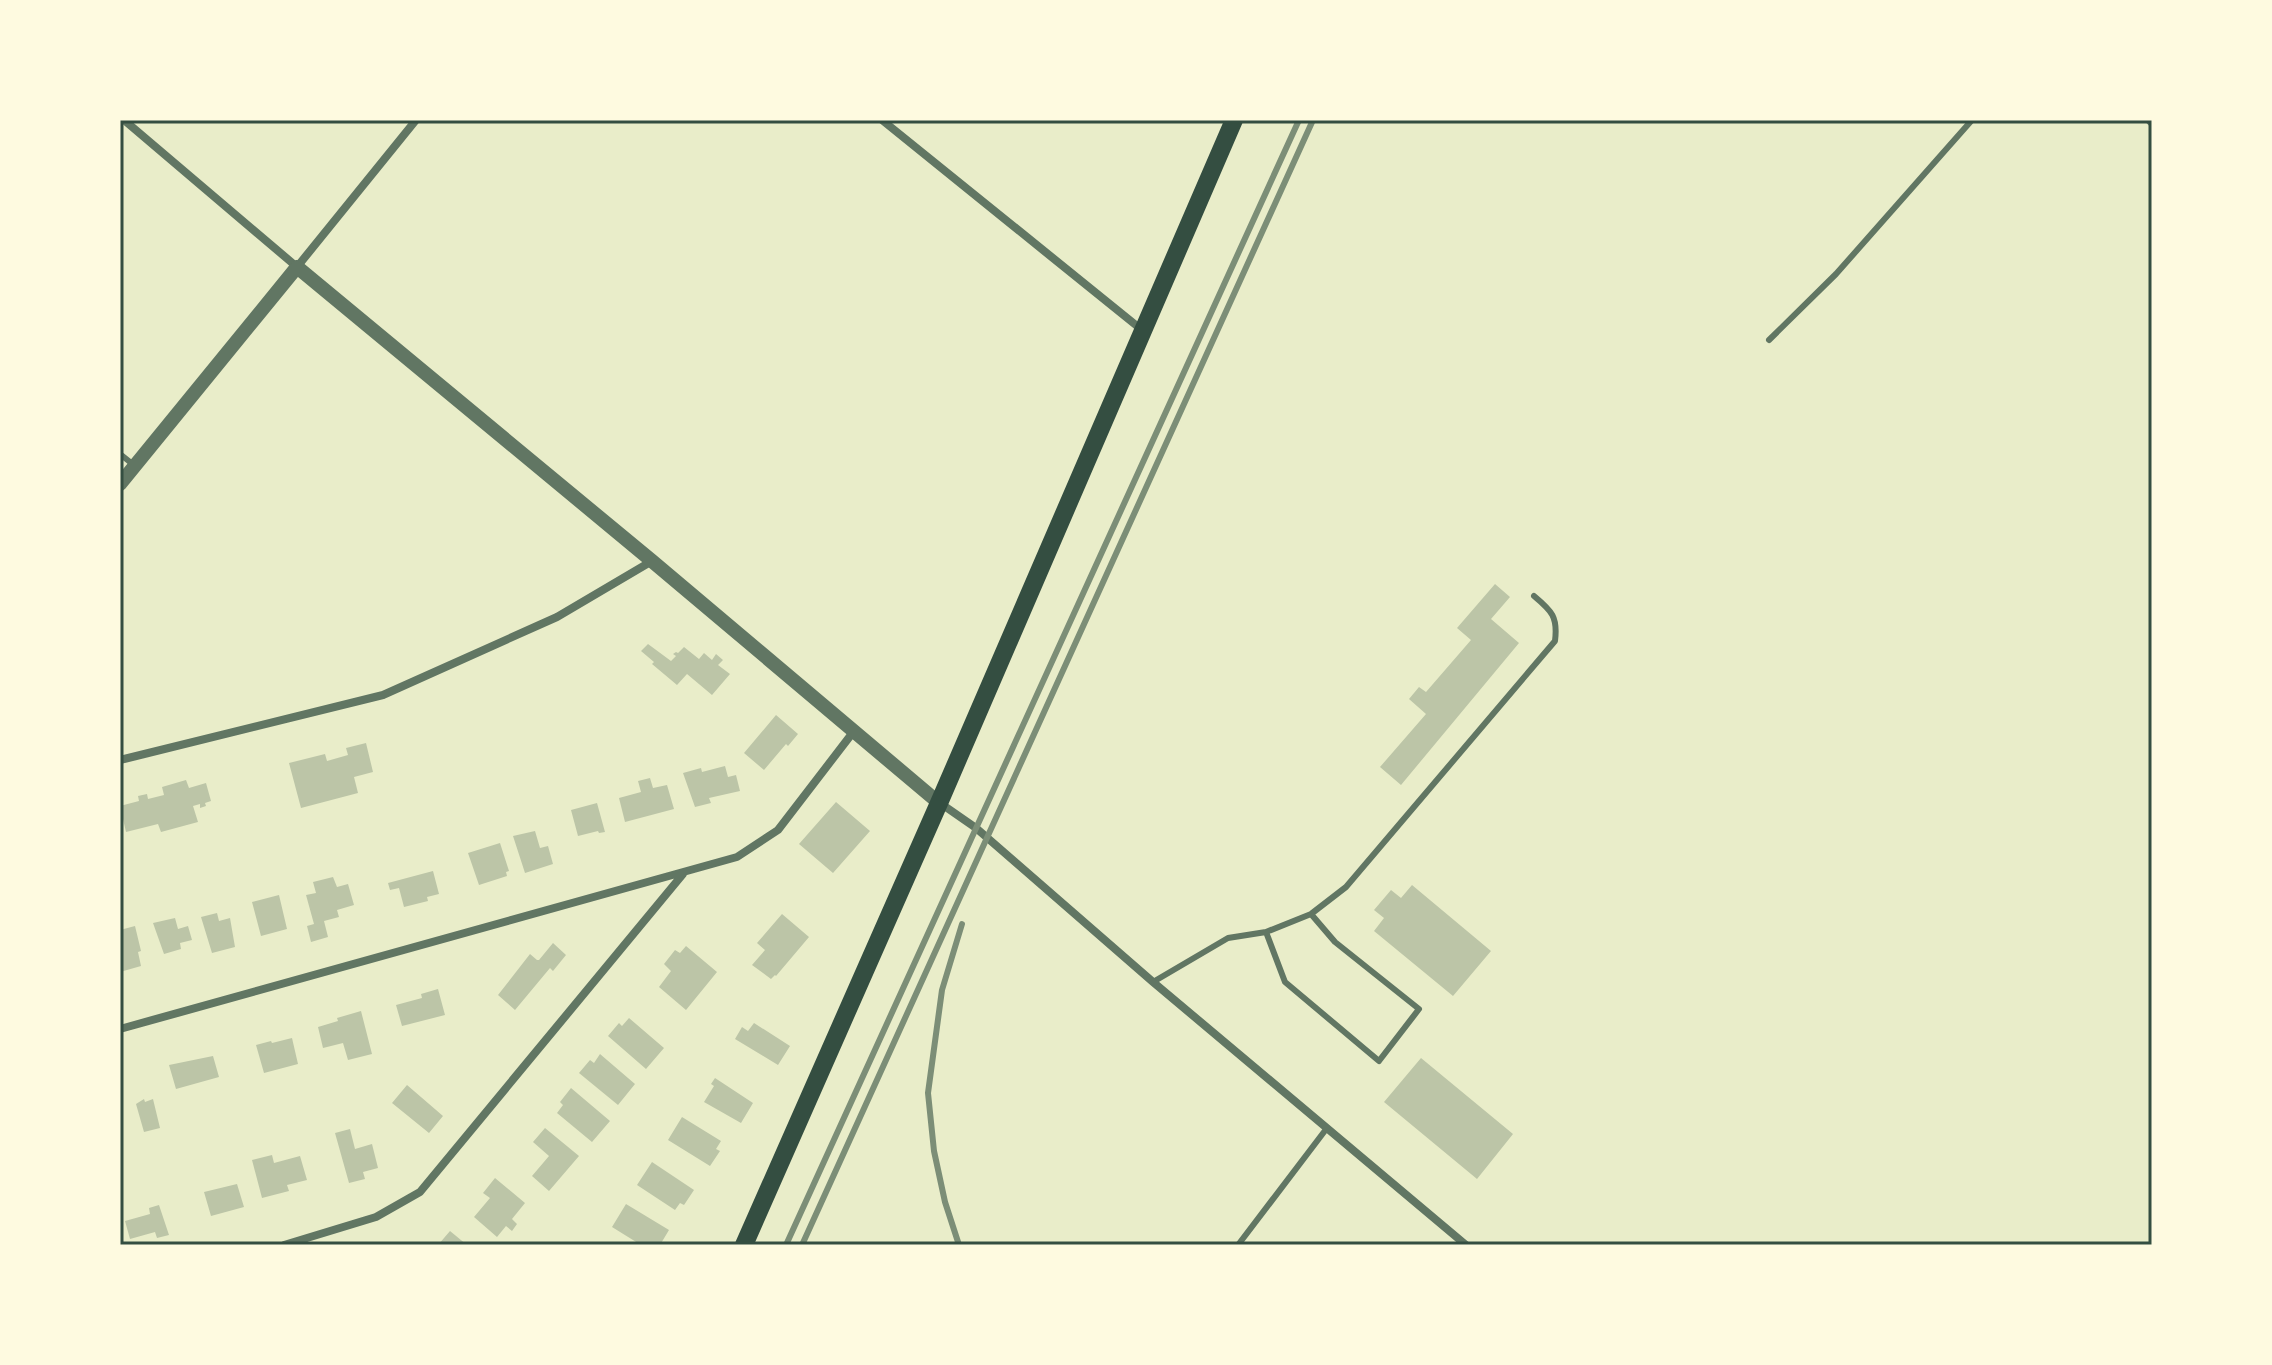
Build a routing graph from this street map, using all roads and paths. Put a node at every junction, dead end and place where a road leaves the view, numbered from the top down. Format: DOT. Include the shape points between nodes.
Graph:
graph roads {
  1 [pos="124,120"];
  2 [pos="416,120"];
  3 [pos="882,120"];
  4 [pos="1234,120"];
  5 [pos="1972,120"];
  6 [pos="297,267"];
  7 [pos="1142,330"];
  8 [pos="1769,340"];
  9 [pos="120,454"];
  10 [pos="135,466"];
  11 [pos="120,484"];
  12 [pos="652,561"];
  13 [pos="1534,596"];
  14 [pos="854,731"];
  15 [pos="120,760"];
  16 [pos="939,803"];
  17 [pos="684,873"];
  18 [pos="1311,914"];
  19 [pos="1266,932"];
  20 [pos="1153,982"];
  21 [pos="120,1029"];
  22 [pos="1327,1128"];
  23 [pos="1460,1243"];
  24 [pos="284,1245"];
  25 [pos="744,1245"];
  26 [pos="1238,1245"];
  1 -- 6 [label="street"];
  2 -- 6 [label="street"];
  3 -- 7 [label="street"];
  4 -- 7 [label="main road"];
  5 -- 8 [label="lane" via="1836,274"];
  6 -- 10 [label="street"];
  6 -- 12 [label="street"];
  7 -- 16 [label="main road"];
  9 -- 10 [label="lane"];
  10 -- 11 [label="street"];
  12 -- 14 [label="street"];
  12 -- 15 [label="street" via="557,617 383,695"];
  13 -- 18 [label="lane" via="1551,611 1555,641 1346,887"];
  14 -- 16 [label="street"];
  14 -- 17 [label="street" via="778,830 737,857"];
  16 -- 20 [label="street" via="976,828"];
  16 -- 25 [label="main road"];
  17 -- 21 [label="street"];
  17 -- 24 [label="street" via="420,1192 376,1217"];
  18 -- 19 [label="lane"];
  18 -- 19 [label="lane" via="1335,942 1419,1009 1379,1061 1285,982"];
  19 -- 20 [label="lane" via="1228,938"];
  20 -- 22 [label="street"];
  22 -- 23 [label="street"];
  22 -- 26 [label="lane"];
}
